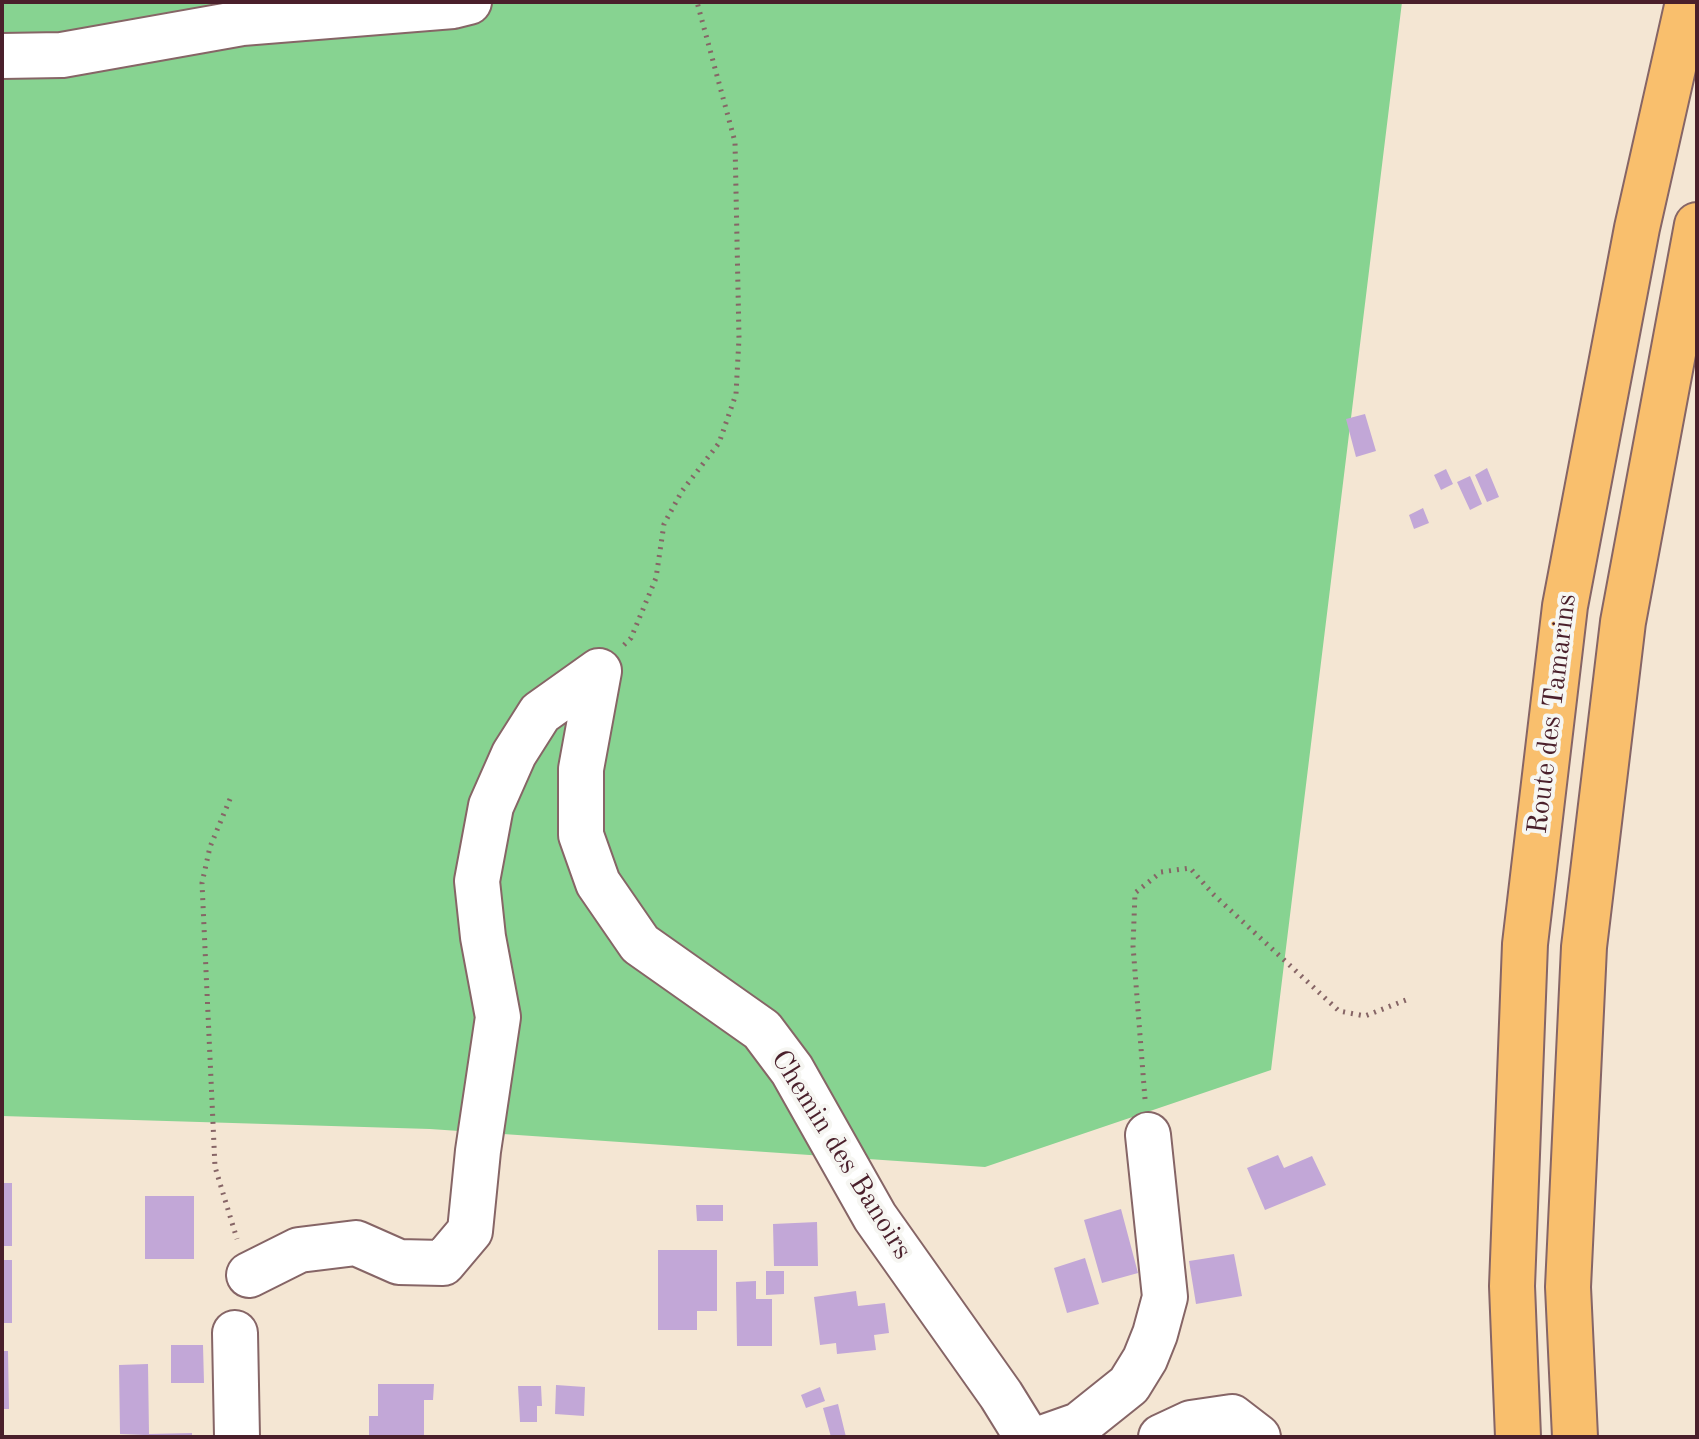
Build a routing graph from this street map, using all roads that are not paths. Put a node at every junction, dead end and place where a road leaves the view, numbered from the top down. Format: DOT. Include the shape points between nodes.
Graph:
graph roads {
  1 [pos="469,2"];
  2 [pos="1688,2"];
  3 [pos="2,56"];
  4 [pos="1697,225"];
  5 [pos="1148,1135"];
  6 [pos="249,1275"];
  7 [pos="235,1333"];
  8 [pos="237,1437"];
  9 [pos="1027,1437"];
  10 [pos="1045,1437"];
  11 [pos="1161,1437"];
  12 [pos="1258,1437"];
  13 [pos="1518,1437"];
  14 [pos="1575,1437"];
  1 -- 3 [label="street" via="242,23 62,55"];
  2 -- 13 [label="highway, Route des Tamarins" via="1637,228 1565,606 1525,944 1512,1286"];
  4 -- 14 [label="highway, Route des Tamarins" via="1623,622 1584,947 1568,1287"];
  5 -- 10 [label="street" via="1165,1297 1155,1334 1129,1385 1079,1425"];
  6 -- 9 [label="street, Chemin des Banoirs" via="299,1250 356,1243 399,1262 443,1263 470,1231 498,1017 477,881 491,806 540,713 599,671 581,769 581,835 598,883 640,944 762,1030 792,1070 875,1217"];
  7 -- 8 [label="street"];
  11 -- 12 [label="street" via="1191,1423 1232,1417"];
}
